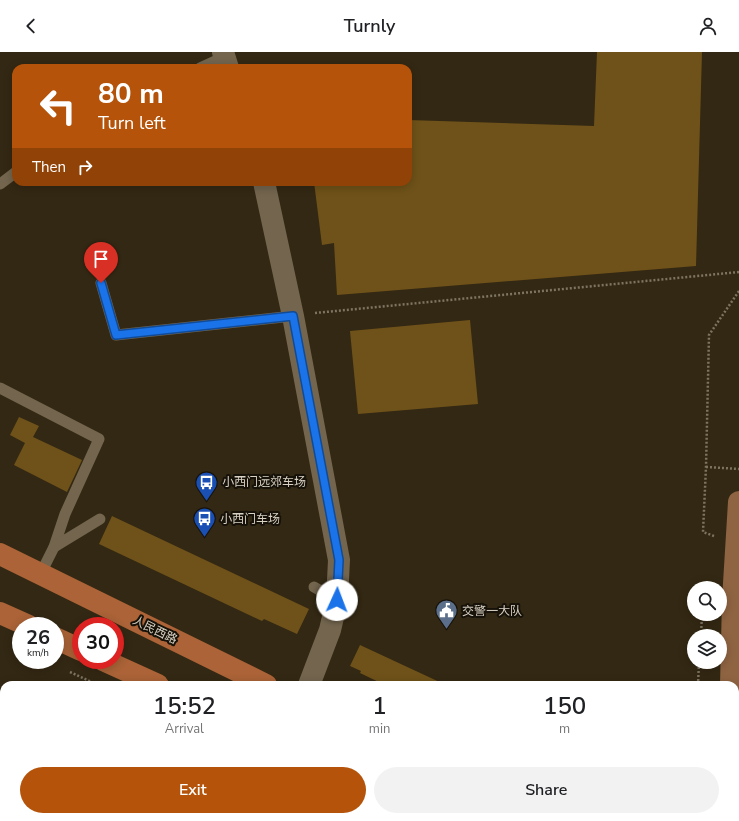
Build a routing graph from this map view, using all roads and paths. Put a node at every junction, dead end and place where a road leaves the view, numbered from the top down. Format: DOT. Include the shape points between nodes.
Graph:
graph roads {
  1 [pos="225,59"];
  2 [pos="211,64"];
  3 [pos="12,175"];
  4 [pos="0,184"];
  5 [pos="265,186"];
  6 [pos="739,272"];
  7 [pos="101,283"];
  8 [pos="739,291"];
  9 [pos="293,316"];
  10 [pos="0,388"];
  11 [pos="706,467"];
  12 [pos="739,469"];
  13 [pos="739,502"];
  14 [pos="100,519"];
  15 [pos="703,532"];
  16 [pos="54,547"];
  17 [pos="0,554"];
  18 [pos="41,573"];
  19 [pos="314,587"];
  20 [pos="337,600"];
  21 [pos="0,613"];
  22 [pos="12,618"];
  23 [pos="123,669"];
  24 [pos="699,669"];
  25 [pos="149,681"];
  26 [pos="258,681"];
  27 [pos="311,681"];
  28 [pos="698,681"];
  29 [pos="731,681"];
  1 -- 2 [label="lane"];
  3 -- 4 [label="lane"];
  5 -- 9 [label="street"];
  6 -- 9 [label="path"];
  7 -- 9 [label="lane" via="116,335"];
  8 -- 11 [label="path" via="709,335"];
  9 -- 20 [label="street" via="339,560"];
  10 -- 16 [label="lane" via="99,439 65,514"];
  11 -- 12 [label="path"];
  11 -- 15 [label="path"];
  13 -- 29 [label="main road"];
  14 -- 16 [label="lane"];
  16 -- 18 [label="lane"];
  17 -- 18 [label="main road, 人民西路"];
  18 -- 26 [label="main road, 人民西路"];
  19 -- 20 [label="lane"];
  20 -- 27 [label="street" via="330,630"];
  21 -- 22 [label="main road"];
  23 -- 25 [label="main road"];
  24 -- 28 [label="path"];
}
